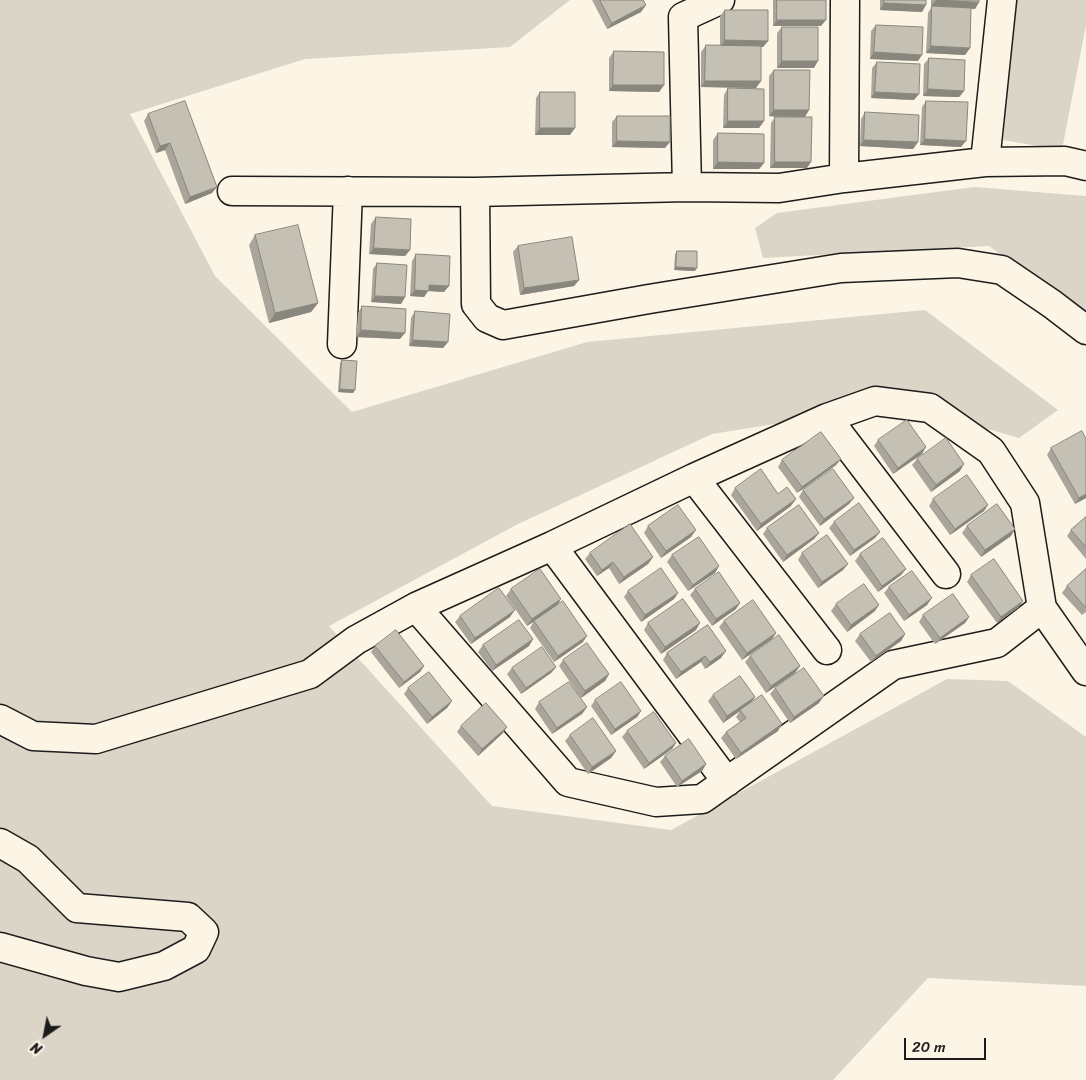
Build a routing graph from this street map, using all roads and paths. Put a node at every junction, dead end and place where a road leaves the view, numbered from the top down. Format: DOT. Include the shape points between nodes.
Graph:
graph roads {
  1 [pos="720,0"];
  2 [pos="845,0"];
  3 [pos="1002,0"];
  4 [pos="984,162"];
  5 [pos="1086,166"];
  6 [pos="844,178"];
  7 [pos="687,187"];
  8 [pos="232,191"];
  9 [pos="348,191"];
  10 [pos="475,192"];
  11 [pos="1086,330"];
  12 [pos="342,344"];
  13 [pos="827,418"];
  14 [pos="694,478"];
  15 [pos="552,546"];
  16 [pos="946,574"];
  17 [pos="416,607"];
  18 [pos="1042,608"];
  19 [pos="827,650"];
  20 [pos="1086,671"];
  21 [pos="0,719"];
  22 [pos="727,782"];
  23 [pos="0,843"];
  24 [pos="0,948"];
  1 -- 7 [label="street" via="683,18"];
  2 -- 6 [label="street"];
  3 -- 4 [label="street"];
  4 -- 5 [label="street" via="1065,161"];
  4 -- 6 [label="street"];
  6 -- 7 [label="street" via="779,188"];
  7 -- 10 [label="street"];
  8 -- 9 [label="street"];
  9 -- 10 [label="street"];
  9 -- 12 [label="street"];
  10 -- 11 [label="street" via="476,304 487,318 503,325 841,268 958,263 1002,270"];
  13 -- 14 [label="street"];
  13 -- 16 [label="street"];
  13 -- 18 [label="street" via="875,401 930,408 991,452 1025,503"];
  14 -- 15 [label="street"];
  14 -- 19 [label="street"];
  15 -- 17 [label="street"];
  15 -- 22 [label="street"];
  17 -- 21 [label="street" via="356,640 310,674 96,739 33,736"];
  17 -- 22 [label="street" via="568,782 656,802 702,799"];
  18 -- 20 [label="street"];
  18 -- 22 [label="street" via="997,643 893,665"];
  23 -- 24 [label="street" via="28,859 77,908 188,917 204,932 196,949 164,966 119,977"];
}
